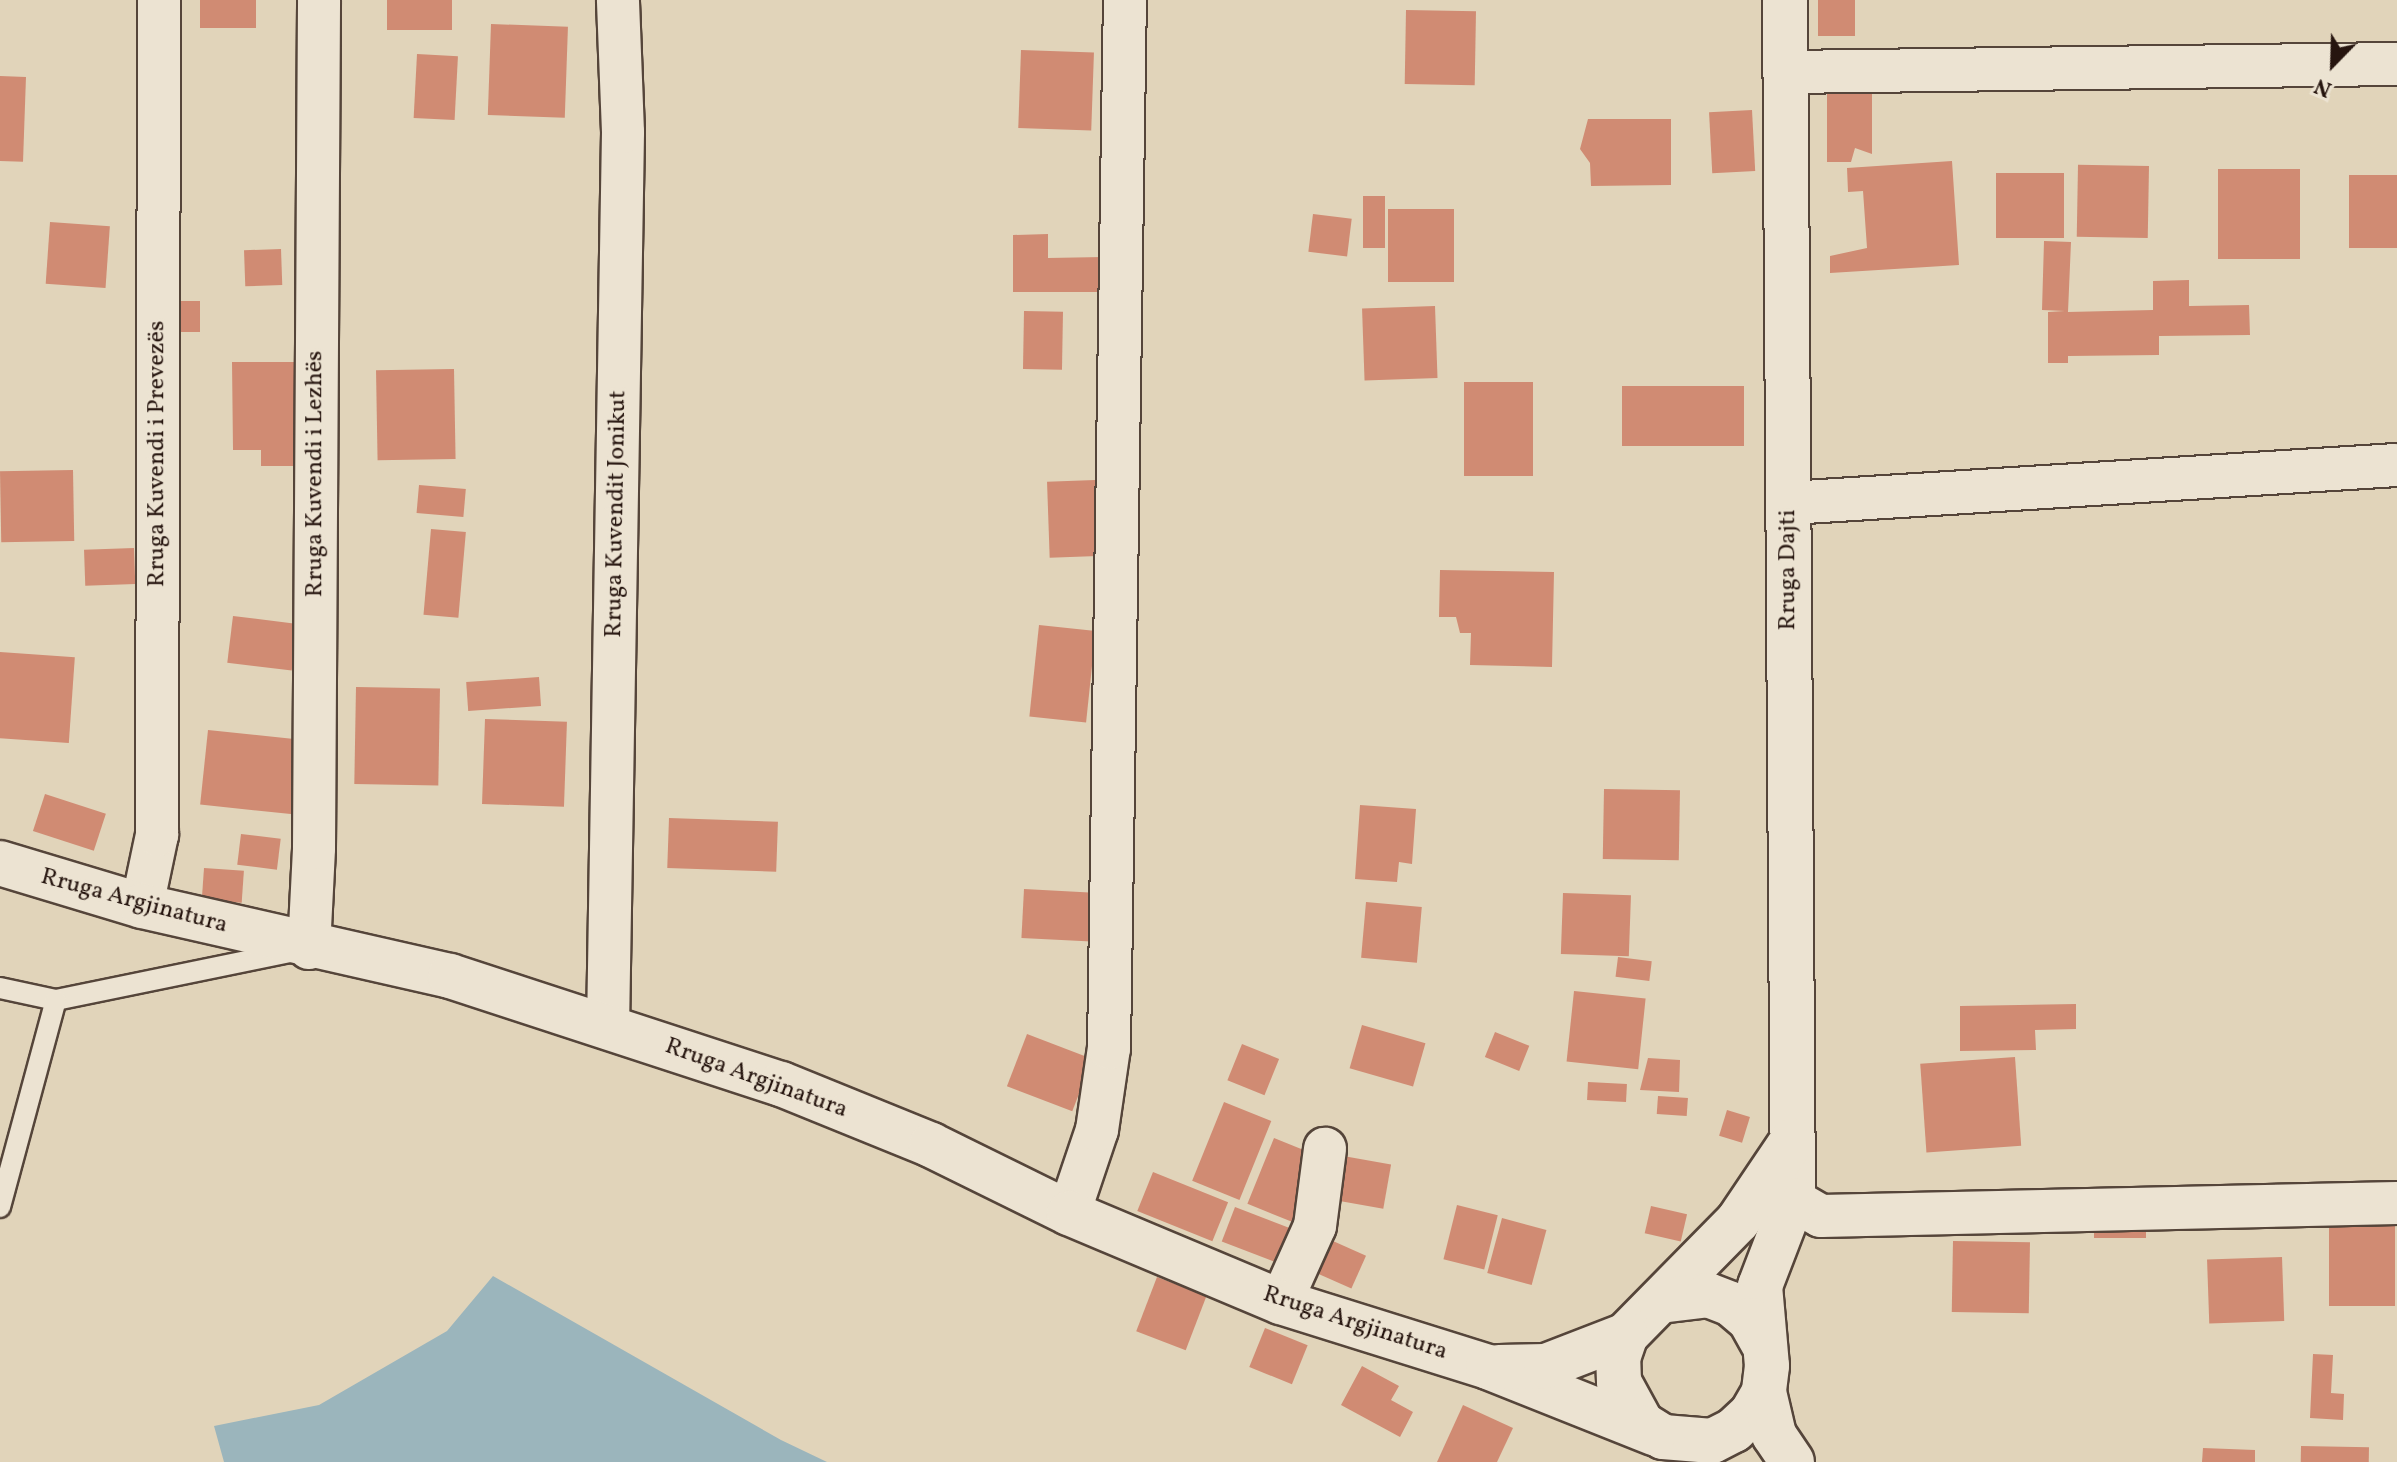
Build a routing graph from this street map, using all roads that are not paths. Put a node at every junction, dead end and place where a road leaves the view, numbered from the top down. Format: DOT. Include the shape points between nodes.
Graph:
graph roads {
  1 [pos="159,0"];
  2 [pos="319,0"];
  3 [pos="618,0"];
  4 [pos="1125,0"];
  5 [pos="1785,0"];
  6 [pos="2397,64"];
  7 [pos="1786,72"];
  8 [pos="2397,465"];
  9 [pos="1789,503"];
  10 [pos="0,863"];
  11 [pos="142,906"];
  12 [pos="309,948"];
  13 [pos="0,988"];
  14 [pos="56,1000"];
  15 [pos="608,1028"];
  16 [pos="1792,1141"];
  17 [pos="1325,1149"];
  18 [pos="1793,1200"];
  19 [pos="2397,1203"];
  20 [pos="0,1207"];
  21 [pos="1069,1213"];
  22 [pos="1660,1301"];
  23 [pos="1281,1302"];
  24 [pos="1626,1335"];
  25 [pos="1762,1342"];
  26 [pos="1488,1367"];
  27 [pos="1764,1392"];
  28 [pos="1663,1437"];
  29 [pos="1726,1462"];
  30 [pos="1792,1462"];
  1 -- 11 [label="street, Rruga Kuvendi i Prevezës" via="157,835"];
  2 -- 12 [label="street, Rruga Kuvendi i Lezhës"];
  3 -- 15 [label="street, Rruga Kuvendit Jonikut" via="623,132"];
  4 -- 21 [label="street" via="1109,1048 1097,1130"];
  5 -- 7 [label="street, Rruga Dajti"];
  6 -- 7 [label="street"];
  7 -- 9 [label="street, Rruga Dajti"];
  8 -- 9 [label="street"];
  9 -- 16 [label="street, Rruga Dajti"];
  10 -- 11 [label="street, Rruga Argjinatura"];
  11 -- 12 [label="street, Rruga Argjinatura"];
  12 -- 14 [label="lane"];
  12 -- 15 [label="street, Rruga Argjinatura" via="450,976"];
  13 -- 14 [label="lane"];
  14 -- 20 [label="lane"];
  15 -- 21 [label="street, Rruga Argjinatura" via="795,1090 931,1145"];
  16 -- 18 [label="street, Rruga Dajti"];
  16 -- 22 [label="street" via="1738,1221"];
  17 -- 23 [label="street" via="1315,1226"];
  18 -- 19 [label="street" via="1821,1216"];
  18 -- 25 [label="street" via="1760,1286"];
  21 -- 23 [label="street, Rruga Argjinatura"];
  22 -- 24 [label="street" via="1640,1315"];
  22 -- 25 [label="street" via="1708,1295 1731,1304 1750,1320"];
  23 -- 26 [label="street, Rruga Argjinatura"];
  24 -- 26 [label="street" via="1586,1355 1546,1366"];
  24 -- 28 [label="street" via="1619,1382 1642,1424"];
  25 -- 27 [label="street" via="1767,1366"];
  26 -- 28 [label="street"];
  27 -- 28 [label="street" via="1743,1422 1712,1441"];
  27 -- 30 [label="street" via="1774,1435"];
  28 -- 29 [label="street"];
}
